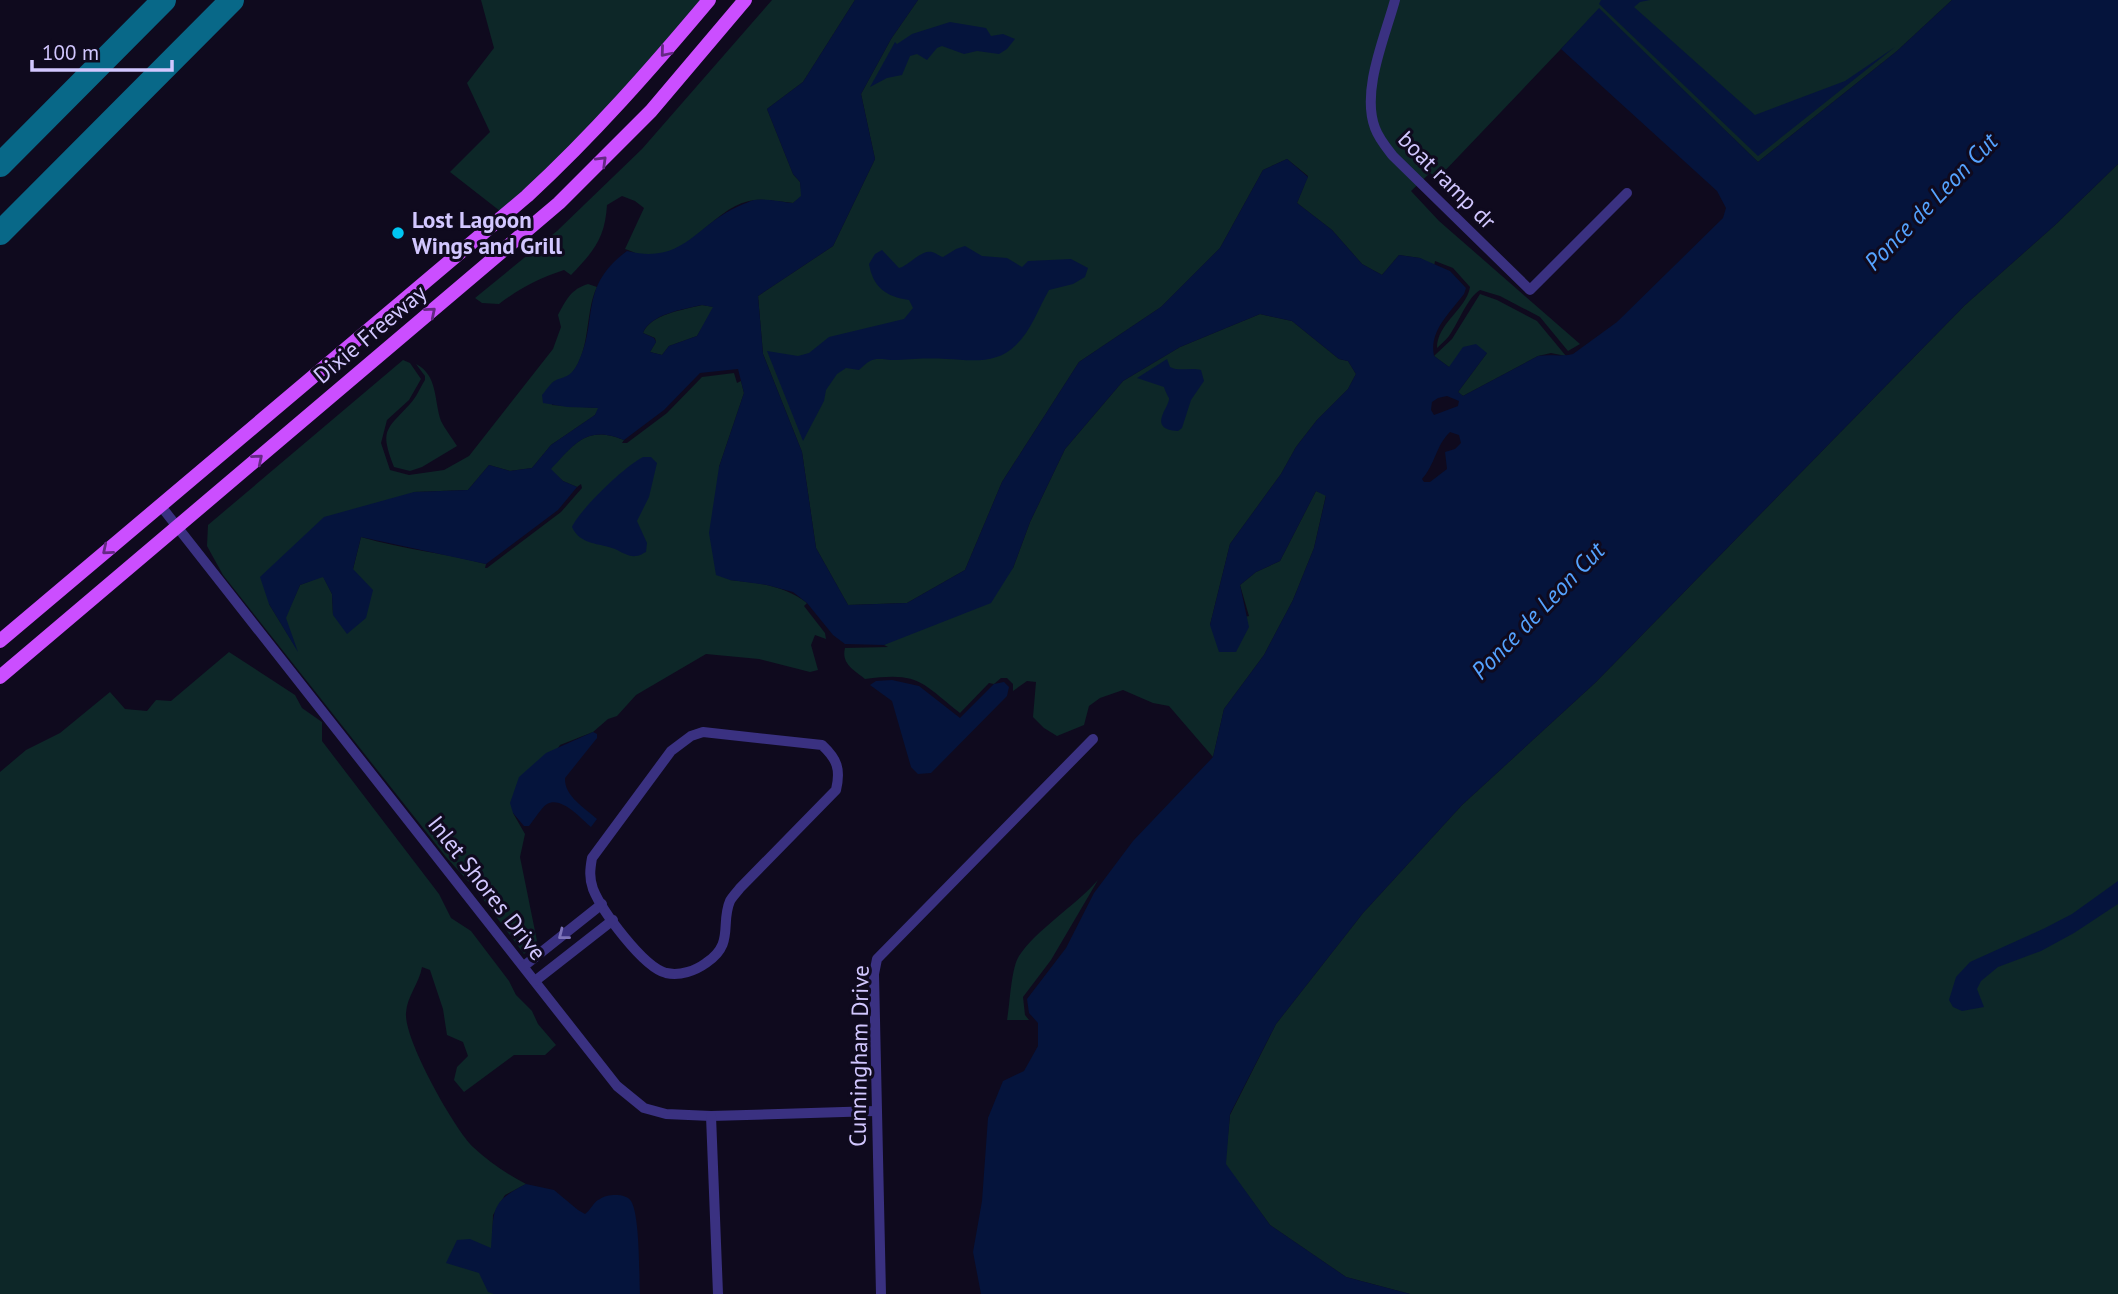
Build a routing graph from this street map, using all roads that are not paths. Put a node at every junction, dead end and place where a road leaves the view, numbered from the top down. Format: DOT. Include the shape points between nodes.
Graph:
graph roads {
  1 [pos="709,0"];
  2 [pos="746,0"];
  3 [pos="1395,0"];
  4 [pos="1627,192"];
  5 [pos="160,506"];
  6 [pos="177,527"];
  7 [pos="0,640"];
  8 [pos="0,677"];
  9 [pos="1093,739"];
  10 [pos="602,905"];
  11 [pos="613,920"];
  12 [pos="524,966"];
  13 [pos="536,981"];
  14 [pos="876,1111"];
  15 [pos="711,1116"];
  16 [pos="718,1294"];
  17 [pos="881,1294"];
  1 -- 5 [label="main road, Dixie Freeway, one-way" via="628,95 559,166"];
  6 -- 2 [label="main road, Dixie Freeway, one-way" via="559,203 651,111"];
  3 -- 4 [label="street, boat ramp dr" via="1372,85 1370,103 1376,130 1393,156 1531,290"];
  5 -- 6 [label="street, Inlet Shores Drive"];
  5 -- 7 [label="main road, Dixie Freeway, one-way"];
  6 -- 8 [label="main road, Dixie Freeway"];
  6 -- 12 [label="street, Inlet Shores Drive"];
  9 -- 14 [label="street, Cunningham Drive" via="877,959"];
  10 -- 11 [label="street"];
  10 -- 11 [label="street" via="590,877 592,858 671,751 691,736 716,732 811,742 831,754 838,765 835,790 740,888 730,902 721,949 709,961 696,970 666,973 640,955"];
  10 -- 12 [label="street, one-way"];
  11 -- 13 [label="street"];
  12 -- 13 [label="street, Inlet Shores Drive"];
  13 -- 15 [label="street, Inlet Shores Drive" via="617,1086 644,1108"];
  14 -- 15 [label="street, Inlet Shores Drive"];
  14 -- 17 [label="street, Cunningham Drive"];
  15 -- 16 [label="street"];
}
